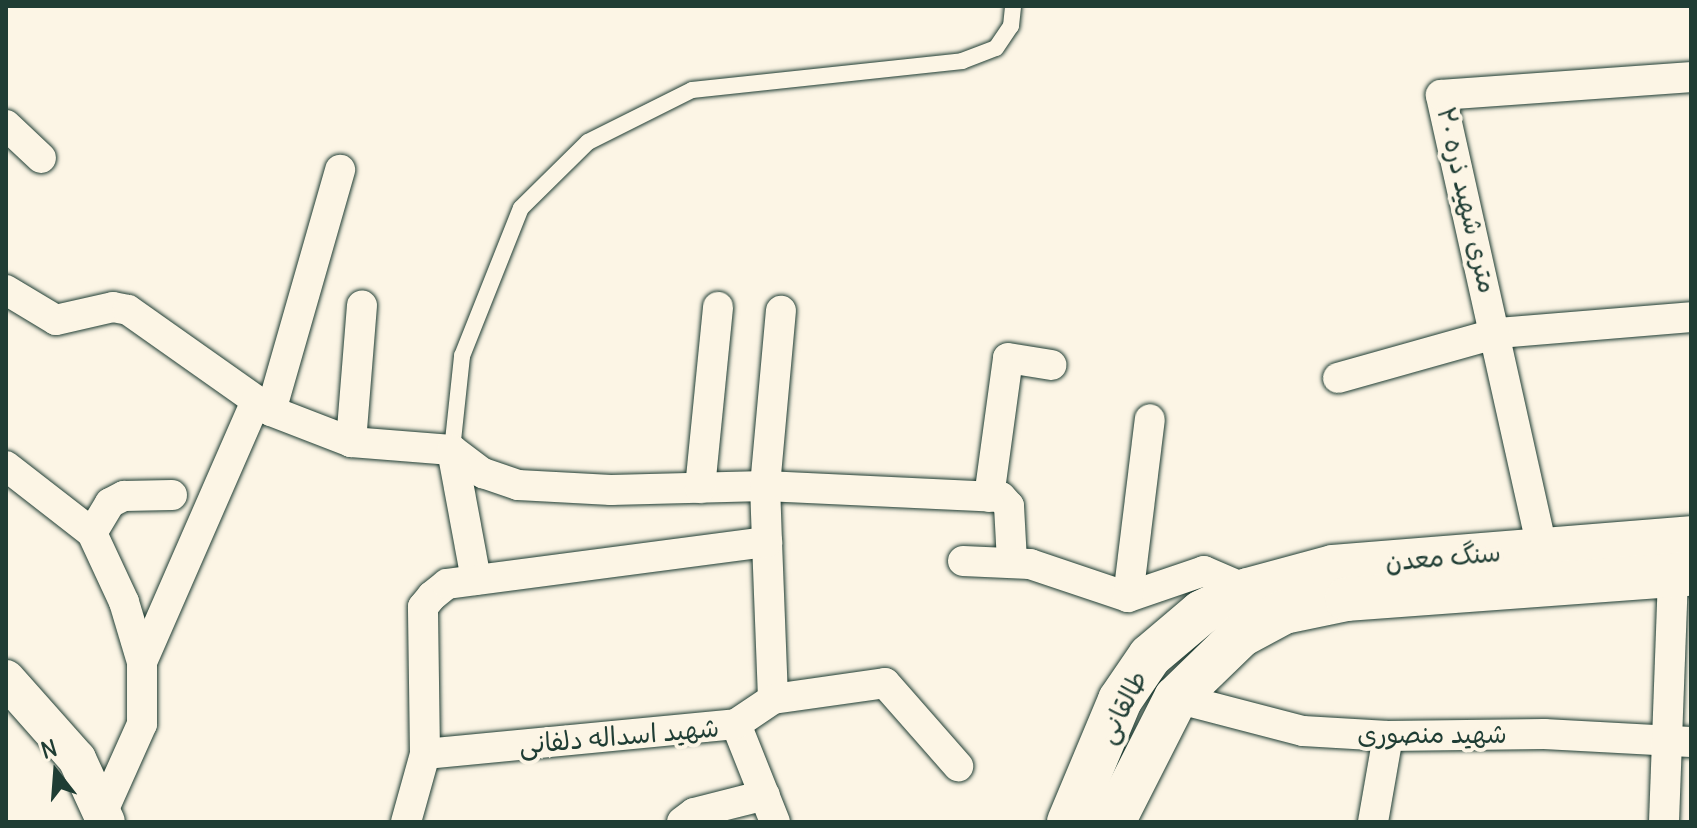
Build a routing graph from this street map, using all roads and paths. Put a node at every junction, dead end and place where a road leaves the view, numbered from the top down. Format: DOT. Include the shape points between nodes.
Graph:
graph roads {
  1 [pos="1013,6"];
  2 [pos="1691,77"];
  3 [pos="6,125"];
  4 [pos="41,158"];
  5 [pos="340,170"];
  6 [pos="6,290"];
  7 [pos="362,305"];
  8 [pos="718,307"];
  9 [pos="781,311"];
  10 [pos="1691,317"];
  11 [pos="1498,333"];
  12 [pos="1051,365"];
  13 [pos="1338,378"];
  14 [pos="263,406"];
  15 [pos="1150,419"];
  16 [pos="351,442"];
  17 [pos="452,450"];
  18 [pos="6,466"];
  19 [pos="765,486"];
  20 [pos="700,488"];
  21 [pos="172,495"];
  22 [pos="989,497"];
  23 [pos="92,533"];
  24 [pos="767,542"];
  25 [pos="1542,548"];
  26 [pos="963,561"];
  27 [pos="1012,561"];
  28 [pos="1685,562"];
  29 [pos="476,580"];
  30 [pos="1248,590"];
  31 [pos="1128,597"];
  32 [pos="1202,612"];
  33 [pos="1241,635"];
  34 [pos="142,662"];
  35 [pos="6,679"];
  36 [pos="1176,698"];
  37 [pos="773,699"];
  38 [pos="736,724"];
  39 [pos="1388,736"];
  40 [pos="1679,742"];
  41 [pos="425,754"];
  42 [pos="958,766"];
  43 [pos="770,808"];
  44 [pos="104,816"];
  45 [pos="406,822"];
  46 [pos="682,822"];
  47 [pos="1069,822"];
  48 [pos="1113,822"];
  49 [pos="1373,822"];
  50 [pos="1664,822"];
  1 -- 17 [label="lane" via="1011,26 996,48 962,61 692,90 588,142 521,208 462,356"];
  2 -- 11 [label="street, ۲۰ متری شهید ذره" via="1441,95"];
  3 -- 4 [label="street"];
  5 -- 14 [label="street"];
  6 -- 14 [label="street" via="56,320 113,307 128,310"];
  7 -- 16 [label="street"];
  8 -- 20 [label="street"];
  9 -- 19 [label="street"];
  10 -- 11 [label="street"];
  11 -- 13 [label="street"];
  11 -- 25 [label="street, ۲۰ متری شهید ذره"];
  12 -- 22 [label="street" via="1008,358"];
  14 -- 16 [label="street"];
  14 -- 34 [label="street"];
  15 -- 31 [label="street"];
  16 -- 17 [label="street"];
  17 -- 20 [label="street" via="483,473 518,485"];
  17 -- 29 [label="street"];
  18 -- 23 [label="street"];
  19 -- 20 [label="street"];
  19 -- 22 [label="street"];
  19 -- 24 [label="street"];
  21 -- 23 [label="street" via="117,500"];
  22 -- 27 [label="street" via="1008,501"];
  23 -- 34 [label="street" via="124,602"];
  24 -- 29 [label="street"];
  24 -- 37 [label="street"];
  25 -- 28 [label="main road, سنگ معدن"];
  25 -- 30 [label="main road, سنگ معدن" via="1333,567"];
  26 -- 27 [label="street"];
  27 -- 31 [label="street"];
  28 -- 33 [label="main road, سنگ معدن" via="1314,602"];
  28 -- 40 [label="street"];
  29 -- 41 [label="street" via="447,584 423,607"];
  30 -- 31 [label="street" via="1204,571"];
  30 -- 32 [label="main road, سنگ معدن"];
  32 -- 47 [label="main road, طالقانی" via="1150,656 1120,700"];
  33 -- 36 [label="main road, طالقانی"];
  34 -- 44 [label="street" via="142,724"];
  35 -- 44 [label="street" via="77,759"];
  36 -- 39 [label="street, شهید منصوری" via="1303,731"];
  36 -- 48 [label="main road, طالقانی"];
  37 -- 38 [label="street, شهید اسداله دلفانی"];
  37 -- 42 [label="street, شهید اسداله دلفانی" via="885,683"];
  38 -- 41 [label="street, شهید اسداله دلفانی"];
  38 -- 43 [label="street"];
  39 -- 40 [label="street, شهید منصوری" via="1544,734"];
  39 -- 49 [label="street"];
  40 -- 50 [label="street"];
  41 -- 45 [label="street"];
  43 -- 46 [label="street" via="694,813"];
}
